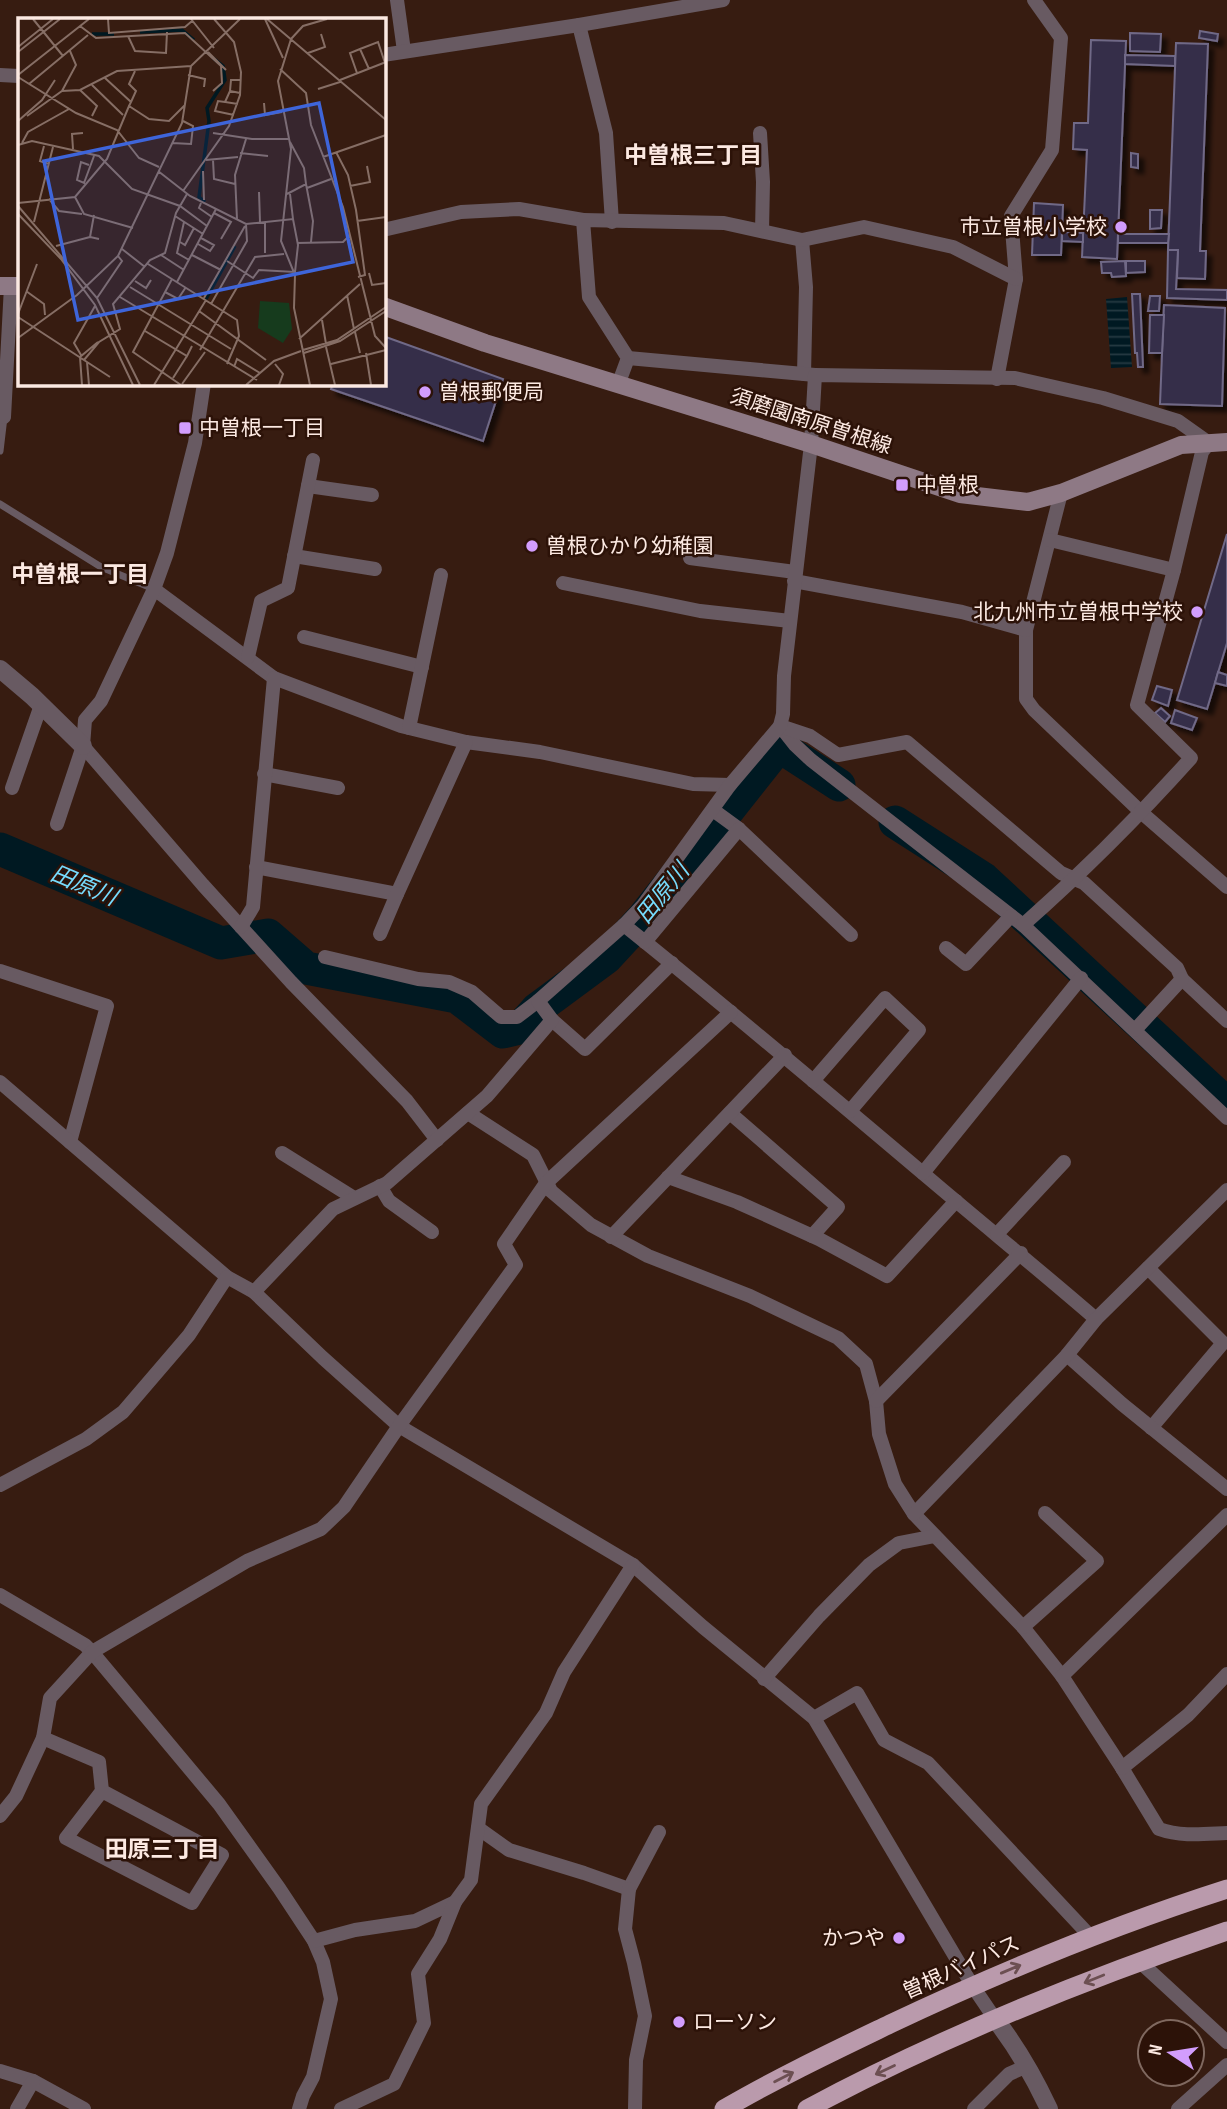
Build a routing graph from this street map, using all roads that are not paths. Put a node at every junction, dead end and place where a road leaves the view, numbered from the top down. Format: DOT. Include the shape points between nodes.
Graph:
graph roads {
  1 [pos="397,0"];
  2 [pos="723,0"];
  3 [pos="1034,0"];
  4 [pos="579,25"];
  5 [pos="404,51"];
  6 [pos="385,55"];
  7 [pos="0,75"];
  8 [pos="18,76"];
  9 [pos="760,133"];
  10 [pos="583,220"];
  11 [pos="612,222"];
  12 [pos="385,230"];
  13 [pos="762,231"];
  14 [pos="802,240"];
  15 [pos="1016,279"];
  16 [pos="10,286"];
  17 [pos="385,307"];
  18 [pos="628,358"];
  19 [pos="809,374"];
  20 [pos="998,379"];
  21 [pos="204,385"];
  22 [pos="618,385"];
  23 [pos="2,417"];
  24 [pos="1218,443"];
  25 [pos="811,444"];
  26 [pos="0,451"];
  27 [pos="313,460"];
  28 [pos="308,486"];
  29 [pos="1061,492"];
  30 [pos="372,495"];
  31 [pos="0,504"];
  32 [pos="1051,540"];
  33 [pos="294,556"];
  34 [pos="691,558"];
  35 [pos="375,569"];
  36 [pos="1174,570"];
  37 [pos="441,575"];
  38 [pos="795,576"];
  39 [pos="563,583"];
  40 [pos="154,589"];
  41 [pos="790,621"];
  42 [pos="1026,630"];
  43 [pos="304,637"];
  44 [pos="248,657"];
  45 [pos="422,667"];
  46 [pos="0,669"];
  47 [pos="274,678"];
  48 [pos="41,705"];
  49 [pos="780,726"];
  50 [pos="410,728"];
  51 [pos="466,742"];
  52 [pos="83,746"];
  53 [pos="264,774"];
  54 [pos="730,785"];
  55 [pos="12,788"];
  56 [pos="338,788"];
  57 [pos="713,810"];
  58 [pos="1142,813"];
  59 [pos="58,824"];
  60 [pos="739,829"];
  61 [pos="256,867"];
  62 [pos="1075,879"];
  63 [pos="1227,887"];
  64 [pos="397,894"];
  65 [pos="1011,916"];
  66 [pos="624,925"];
  67 [pos="1023,925"];
  68 [pos="241,927"];
  69 [pos="380,934"];
  70 [pos="850,935"];
  71 [pos="645,942"];
  72 [pos="946,948"];
  73 [pos="325,957"];
  74 [pos="672,963"];
  75 [pos="0,971"];
  76 [pos="1081,978"];
  77 [pos="1182,979"];
  78 [pos="538,1001"];
  79 [pos="731,1012"];
  80 [pos="552,1020"];
  81 [pos="1227,1021"];
  82 [pos="1135,1030"];
  83 [pos="785,1055"];
  84 [pos="813,1080"];
  85 [pos="0,1082"];
  86 [pos="850,1111"];
  87 [pos="468,1113"];
  88 [pos="730,1113"];
  89 [pos="1227,1118"];
  90 [pos="438,1140"];
  91 [pos="70,1142"];
  92 [pos="282,1153"];
  93 [pos="1064,1162"];
  94 [pos="923,1173"];
  95 [pos="668,1177"];
  96 [pos="546,1183"];
  97 [pos="380,1186"];
  98 [pos="1227,1190"];
  99 [pos="354,1198"];
  100 [pos="956,1202"];
  101 [pos="432,1232"];
  102 [pos="996,1234"];
  103 [pos="812,1236"];
  104 [pos="611,1237"];
  105 [pos="1021,1253"];
  106 [pos="1148,1268"];
  107 [pos="227,1277"];
  108 [pos="254,1292"];
  109 [pos="1096,1320"];
  110 [pos="1067,1354"];
  111 [pos="876,1401"];
  112 [pos="399,1426"];
  113 [pos="1150,1428"];
  114 [pos="0,1485"];
  115 [pos="1227,1489"];
  116 [pos="1045,1513"];
  117 [pos="914,1514"];
  118 [pos="1227,1515"];
  119 [pos="934,1536"];
  120 [pos="633,1565"];
  121 [pos="0,1595"];
  122 [pos="1023,1627"];
  123 [pos="92,1652"];
  124 [pos="1227,1674"];
  125 [pos="1062,1676"];
  126 [pos="764,1679"];
  127 [pos="814,1718"];
  128 [pos="43,1738"];
  129 [pos="1122,1768"];
  130 [pos="102,1791"];
  131 [pos="0,1816"];
  132 [pos="478,1828"];
  133 [pos="659,1832"];
  134 [pos="1227,1833"];
  135 [pos="629,1889"];
  136 [pos="1227,1889"];
  137 [pos="455,1902"];
  138 [pos="1227,1931"];
  139 [pos="1090,1936"];
  140 [pos="314,1941"];
  141 [pos="1139,1961"];
  142 [pos="972,1985"];
  143 [pos="995,2019"];
  144 [pos="1227,2042"];
  145 [pos="1227,2065"];
  146 [pos="1027,2066"];
  147 [pos="0,2071"];
  148 [pos="33,2081"];
  149 [pos="17,2109"];
  150 [pos="84,2109"];
  151 [pos="299,2109"];
  152 [pos="341,2109"];
  153 [pos="635,2109"];
  154 [pos="724,2109"];
  155 [pos="807,2109"];
  156 [pos="974,2109"];
  157 [pos="1049,2109"];
  158 [pos="1178,2109"];
  1 -- 5 [label="street"];
  2 -- 4 [label="street"];
  3 -- 15 [label="street" via="1061,38 1052,150 1011,216"];
  4 -- 5 [label="street"];
  4 -- 11 [label="street" via="606,133"];
  5 -- 6 [label="street"];
  7 -- 8 [label="street"];
  9 -- 13 [label="street"];
  10 -- 11 [label="street"];
  10 -- 12 [label="street" via="519,209 461,212"];
  10 -- 18 [label="street" via="589,297"];
  11 -- 13 [label="street" via="724,223"];
  13 -- 14 [label="street"];
  14 -- 15 [label="street" via="864,228 953,247"];
  14 -- 19 [label="street"];
  15 -- 20 [label="street"];
  16 -- 23 [label="street"];
  17 -- 22 [label="main road, 須磨園南原曽根線"];
  18 -- 19 [label="street"];
  18 -- 22 [label="street"];
  19 -- 20 [label="street"];
  19 -- 25 [label="street"];
  20 -- 24 [label="street" via="1015,378 1103,398 1178,421"];
  21 -- 40 [label="street" via="195,443"];
  22 -- 25 [label="main road, 須磨園南原曽根線"];
  23 -- 26 [label="lane"];
  24 -- 29 [label="main road, 須磨園南原曽根線" via="1181,444"];
  24 -- 36 [label="street" via="1202,452"];
  25 -- 29 [label="main road, 須磨園南原曽根線" via="960,494 1028,502"];
  25 -- 38 [label="street"];
  27 -- 28 [label="street"];
  28 -- 30 [label="street"];
  28 -- 33 [label="street"];
  29 -- 32 [label="street"];
  31 -- 40 [label="lane" via="101,567"];
  32 -- 36 [label="street"];
  32 -- 42 [label="street"];
  33 -- 35 [label="street"];
  33 -- 44 [label="street" via="288,588 261,601"];
  34 -- 38 [label="street"];
  36 -- 58 [label="street" via="1137,705 1191,758"];
  37 -- 45 [label="street"];
  38 -- 41 [label="street"];
  38 -- 42 [label="street"];
  39 -- 41 [label="street" via="700,611"];
  40 -- 44 [label="street"];
  40 -- 52 [label="street" via="101,701 85,720"];
  41 -- 49 [label="street"];
  42 -- 58 [label="street" via="1026,699"];
  43 -- 45 [label="street"];
  44 -- 47 [label="street"];
  45 -- 50 [label="street"];
  46 -- 48 [label="street"];
  47 -- 50 [label="street"];
  47 -- 53 [label="street"];
  48 -- 52 [label="street"];
  48 -- 55 [label="street"];
  49 -- 54 [label="street"];
  49 -- 62 [label="street" via="810,736 838,755 908,742 1061,873"];
  49 -- 65 [label="street" via="811,760"];
  50 -- 51 [label="street"];
  51 -- 54 [label="street" via="540,752 693,784"];
  51 -- 64 [label="street"];
  52 -- 59 [label="street"];
  52 -- 68 [label="street"];
  53 -- 56 [label="street"];
  53 -- 61 [label="street"];
  54 -- 57 [label="street"];
  57 -- 60 [label="street"];
  57 -- 66 [label="street"];
  58 -- 62 [label="street"];
  58 -- 63 [label="street"];
  60 -- 70 [label="street"];
  60 -- 71 [label="street"];
  61 -- 64 [label="street"];
  61 -- 68 [label="street" via="253,907"];
  62 -- 67 [label="street"];
  62 -- 77 [label="street" via="1177,968"];
  64 -- 69 [label="street"];
  65 -- 67 [label="street"];
  65 -- 72 [label="street" via="965,964"];
  66 -- 71 [label="street"];
  66 -- 78 [label="street"];
  67 -- 76 [label="street"];
  68 -- 90 [label="street" via="407,1101"];
  71 -- 74 [label="street"];
  73 -- 78 [label="street" via="449,982 472,992 501,1017 517,1017"];
  74 -- 79 [label="street"];
  74 -- 80 [label="street" via="585,1049"];
  75 -- 91 [label="street" via="107,1006"];
  76 -- 82 [label="street"];
  76 -- 94 [label="street"];
  77 -- 81 [label="street"];
  77 -- 82 [label="street"];
  78 -- 80 [label="street"];
  79 -- 83 [label="street"];
  79 -- 96 [label="street"];
  80 -- 87 [label="street"];
  82 -- 89 [label="street"];
  83 -- 84 [label="street"];
  83 -- 88 [label="street"];
  84 -- 86 [label="street"];
  84 -- 86 [label="street" via="885,998 919,1030"];
  85 -- 91 [label="street"];
  86 -- 94 [label="street"];
  87 -- 90 [label="street"];
  87 -- 96 [label="street" via="533,1155"];
  88 -- 95 [label="street"];
  88 -- 103 [label="street" via="838,1207"];
  90 -- 97 [label="street"];
  91 -- 107 [label="street"];
  92 -- 99 [label="street"];
  93 -- 102 [label="street"];
  94 -- 100 [label="street"];
  95 -- 103 [label="street"];
  95 -- 104 [label="street"];
  96 -- 104 [label="street" via="590,1225"];
  96 -- 112 [label="street" via="504,1244 516,1265"];
  97 -- 99 [label="street"];
  97 -- 101 [label="street" via="389,1201"];
  98 -- 106 [label="street"];
  99 -- 108 [label="street" via="333,1209"];
  100 -- 102 [label="street"];
  100 -- 103 [label="street" via="887,1276"];
  102 -- 105 [label="street"];
  104 -- 111 [label="street" via="838,1338 866,1364"];
  105 -- 109 [label="street"];
  105 -- 111 [label="street"];
  106 -- 109 [label="street"];
  106 -- 113 [label="street" via="1223,1343"];
  107 -- 108 [label="street"];
  107 -- 114 [label="street" via="189,1335 123,1412 86,1439"];
  108 -- 112 [label="street"];
  109 -- 110 [label="street"];
  110 -- 113 [label="street"];
  110 -- 117 [label="street"];
  111 -- 117 [label="street" via="879,1434 895,1485"];
  112 -- 120 [label="street"];
  112 -- 123 [label="street" via="344,1507 321,1529 247,1561"];
  113 -- 115 [label="street"];
  116 -- 122 [label="street" via="1097,1561"];
  117 -- 119 [label="street"];
  118 -- 125 [label="street"];
  119 -- 122 [label="street"];
  119 -- 126 [label="street" via="898,1543 869,1565"];
  120 -- 126 [label="street"];
  120 -- 132 [label="street" via="564,1672 546,1713 481,1804"];
  121 -- 123 [label="street"];
  122 -- 125 [label="street"];
  123 -- 128 [label="street" via="50,1698"];
  123 -- 140 [label="street" via="219,1804"];
  124 -- 129 [label="street" via="1188,1715"];
  125 -- 129 [label="street"];
  126 -- 127 [label="street"];
  127 -- 139 [label="street" via="857,1693 884,1740 928,1763"];
  127 -- 142 [label="street"];
  128 -- 130 [label="street" via="99,1762"];
  128 -- 131 [label="street" via="16,1796"];
  129 -- 134 [label="street" via="1159,1829"];
  130 -- 130 [label="street" via="222,1855 192,1903 66,1839"];
  132 -- 135 [label="street" via="509,1850"];
  132 -- 137 [label="street" via="471,1880"];
  133 -- 135 [label="street"];
  135 -- 153 [label="street" via="625,1929 645,2016 636,2060"];
  136 -- 139 [label="highway, 曽根バイパス"];
  137 -- 140 [label="street" via="415,1921"];
  137 -- 152 [label="street" via="440,1939 418,1974 424,2023 394,2084"];
  138 -- 141 [label="highway"];
  142 -- 139 [label="highway, 曽根バイパス, one-way"];
  140 -- 151 [label="street" via="331,1999 313,2077"];
  141 -- 143 [label="highway, one-way"];
  141 -- 144 [label="street"];
  142 -- 143 [label="street"];
  154 -- 142 [label="highway, 曽根バイパス, one-way"];
  143 -- 146 [label="street"];
  143 -- 155 [label="highway, one-way"];
  145 -- 158 [label="street"];
  146 -- 156 [label="street" via="1009,2074"];
  146 -- 157 [label="street"];
  147 -- 148 [label="street"];
  148 -- 149 [label="street"];
  148 -- 150 [label="street"];
}
